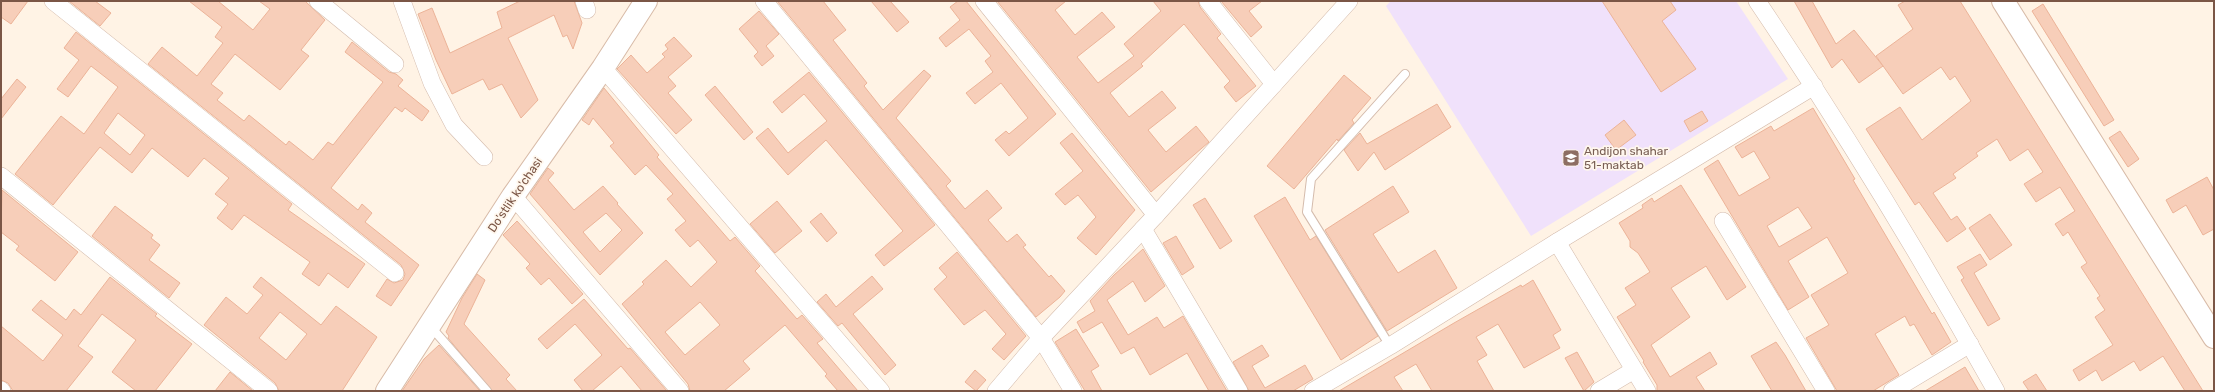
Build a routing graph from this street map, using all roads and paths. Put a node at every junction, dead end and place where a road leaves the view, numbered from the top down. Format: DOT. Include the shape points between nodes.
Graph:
graph roads {
  1 [pos="53,1"];
  2 [pos="318,1"];
  3 [pos="402,1"];
  4 [pos="646,1"];
  5 [pos="764,1"];
  6 [pos="984,1"];
  7 [pos="1208,1"];
  8 [pos="1349,1"];
  9 [pos="1756,1"];
  10 [pos="2003,1"];
  11 [pos="395,64"];
  12 [pos="603,68"];
  13 [pos="1406,74"];
  14 [pos="1274,84"];
  15 [pos="1814,86"];
  16 [pos="484,157"];
  17 [pos="1,176"];
  18 [pos="513,196"];
  19 [pos="1156,215"];
  20 [pos="1723,221"];
  21 [pos="1143,230"];
  22 [pos="1557,242"];
  23 [pos="395,273"];
  24 [pos="430,326"];
  25 [pos="2214,337"];
  26 [pos="1041,338"];
  27 [pos="1970,344"];
  28 [pos="1390,346"];
  29 [pos="1634,370"];
  30 [pos="269,391"];
  31 [pos="386,391"];
  32 [pos="487,391"];
  33 [pos="680,391"];
  34 [pos="881,391"];
  35 [pos="996,391"];
  36 [pos="1073,391"];
  37 [pos="1239,391"];
  38 [pos="1313,391"];
  39 [pos="1599,391"];
  40 [pos="1647,391"];
  41 [pos="1826,391"];
  42 [pos="1892,391"];
  43 [pos="1996,391"];
  1 -- 23 [label="street"];
  2 -- 11 [label="street"];
  3 -- 16 [label="street" via="432,83 454,125"];
  4 -- 12 [label="street, Do'stlik ko'chasi"];
  5 -- 26 [label="street"];
  6 -- 19 [label="street"];
  7 -- 14 [label="street"];
  8 -- 14 [label="street"];
  9 -- 15 [label="street"];
  10 -- 25 [label="street"];
  12 -- 18 [label="street, Do'stlik ko'chasi"];
  12 -- 34 [label="street"];
  13 -- 28 [label="lane" via="1311,179 1307,212"];
  14 -- 19 [label="street"];
  15 -- 22 [label="street"];
  15 -- 27 [label="street"];
  17 -- 30 [label="street"];
  18 -- 24 [label="street, Do'stlik ko'chasi"];
  18 -- 33 [label="street"];
  19 -- 21 [label="street"];
  20 -- 41 [label="street"];
  21 -- 26 [label="street"];
  21 -- 37 [label="street"];
  22 -- 28 [label="street"];
  22 -- 29 [label="street"];
  24 -- 31 [label="street, Do'stlik ko'chasi"];
  24 -- 32 [label="lane"];
  26 -- 35 [label="street"];
  26 -- 36 [label="street"];
  27 -- 42 [label="street"];
  27 -- 43 [label="street"];
  28 -- 38 [label="street"];
  29 -- 39 [label="street"];
  29 -- 40 [label="street"];
}
